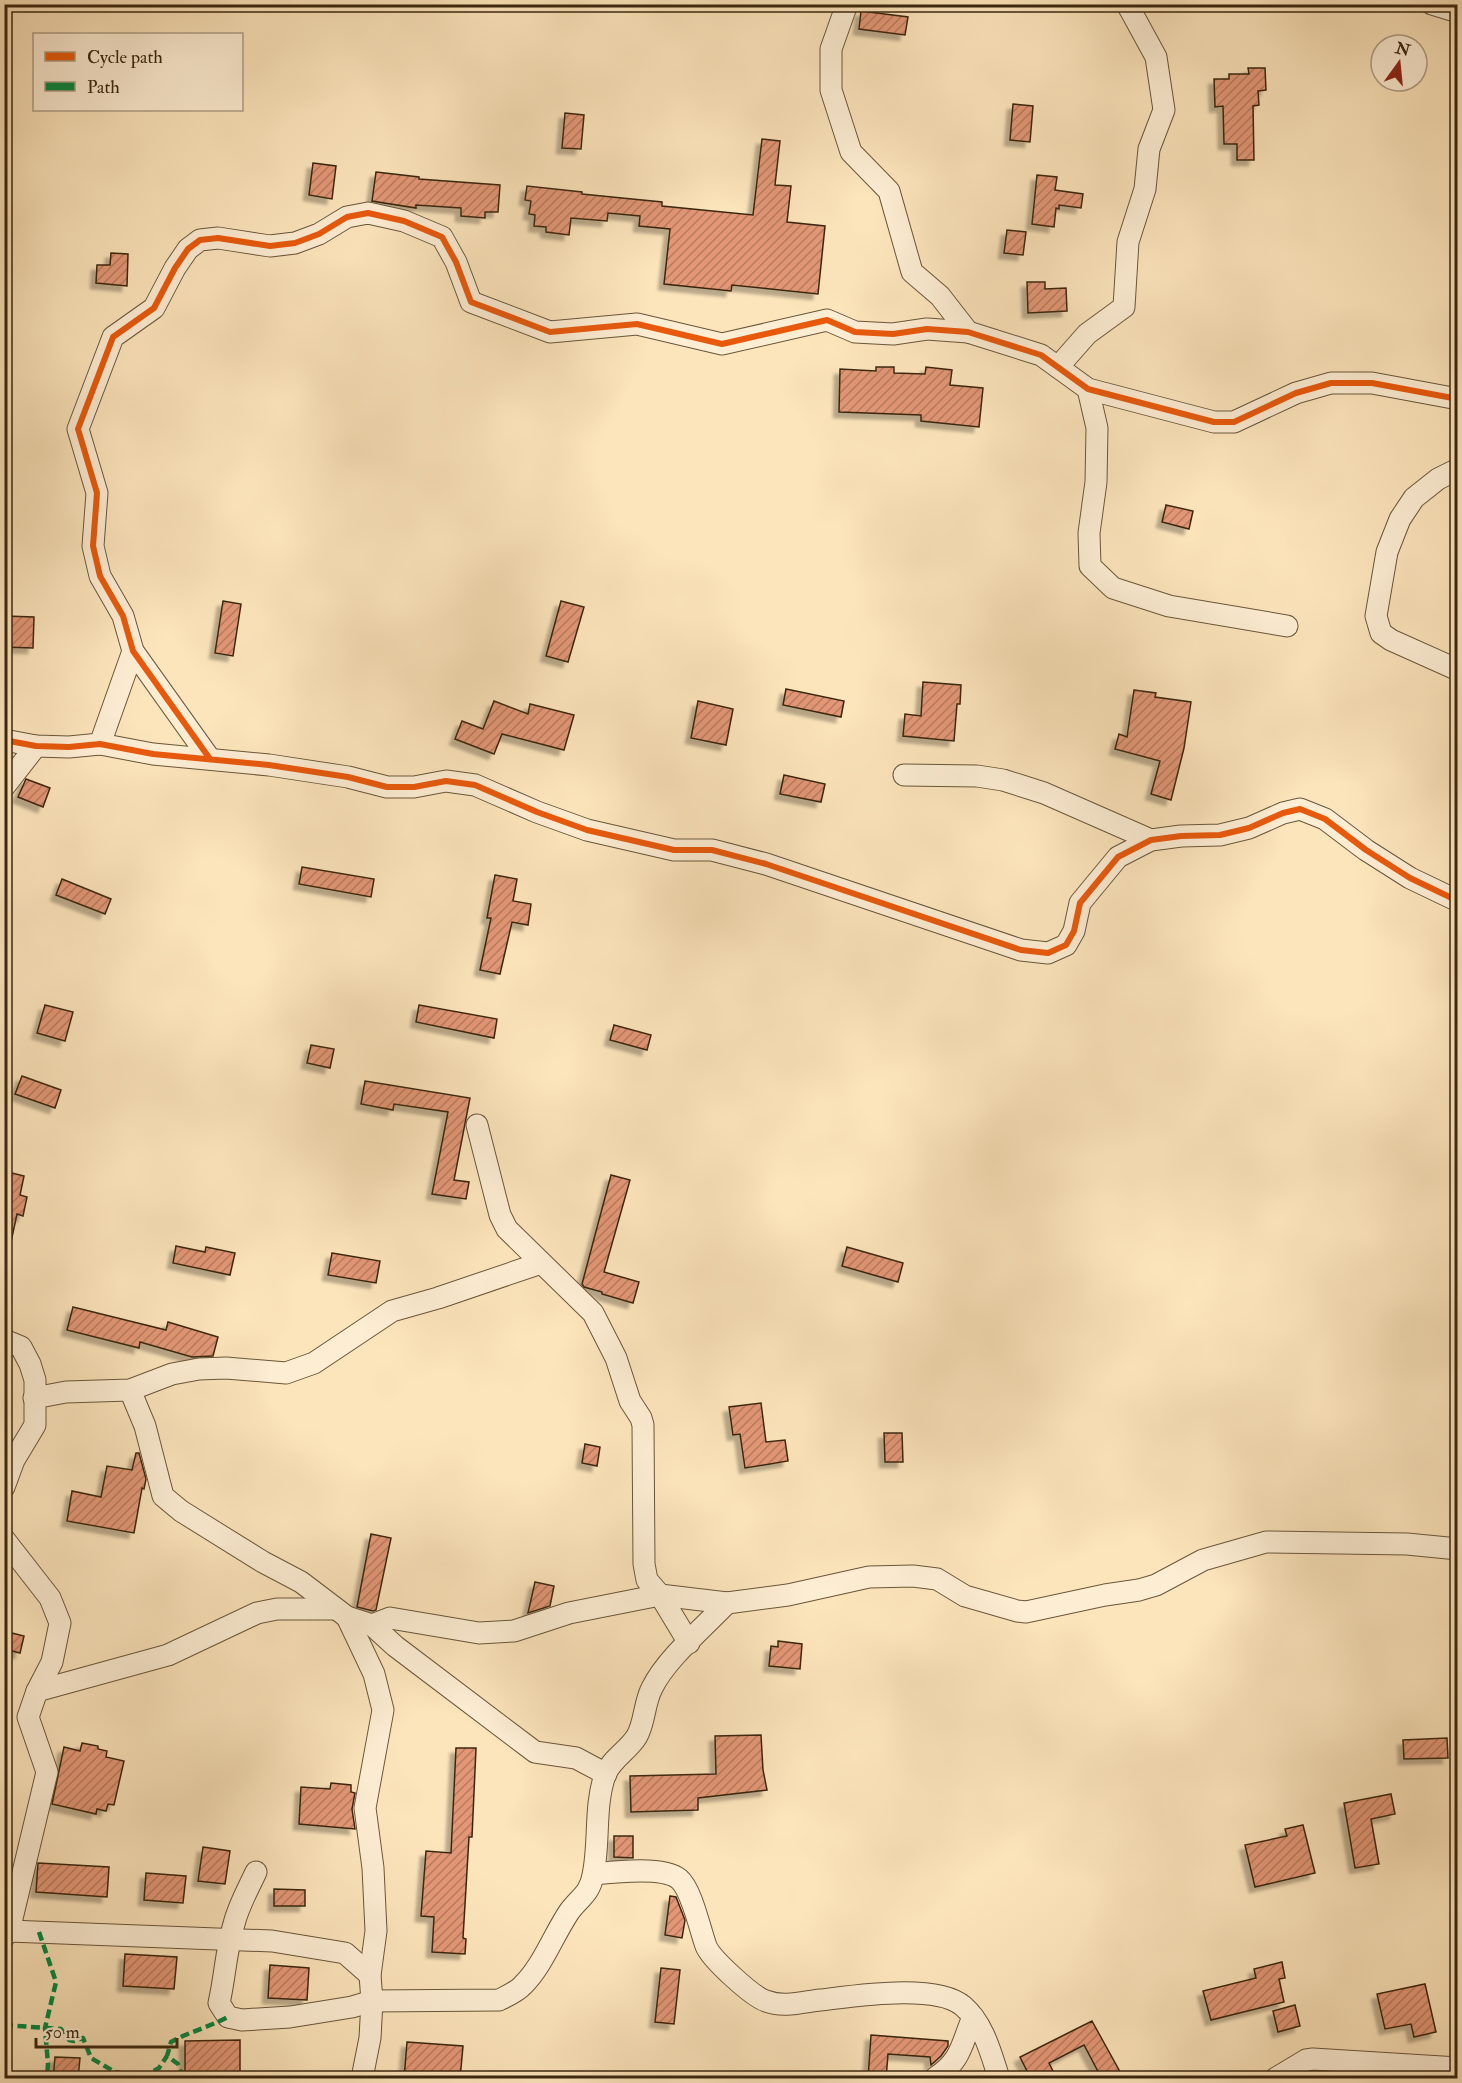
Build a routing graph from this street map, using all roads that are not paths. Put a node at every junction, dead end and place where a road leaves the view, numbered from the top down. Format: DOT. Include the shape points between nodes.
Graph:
graph roads {
  1 [pos="847,4"];
  2 [pos="1127,4"];
  3 [pos="1432,4"];
  4 [pos="1458,12"];
  5 [pos="968,332"];
  6 [pos="1058,368"];
  7 [pos="1088,389"];
  8 [pos="1458,399"];
  9 [pos="1458,470"];
  10 [pos="1287,626"];
  11 [pos="133,651"];
  12 [pos="1458,670"];
  13 [pos="4,740"];
  14 [pos="100,744"];
  15 [pos="36,746"];
  16 [pos="210,759"];
  17 [pos="904,775"];
  18 [pos="4,787"];
  19 [pos="1151,840"];
  20 [pos="1458,901"];
  21 [pos="477,1125"];
  22 [pos="541,1263"];
  23 [pos="4,1340"];
  24 [pos="130,1390"];
  25 [pos="34,1398"];
  26 [pos="4,1487"];
  27 [pos="4,1539"];
  28 [pos="1458,1549"];
  29 [pos="660,1595"];
  30 [pos="727,1603"];
  31 [pos="342,1613"];
  32 [pos="372,1625"];
  33 [pos="688,1643"];
  34 [pos="37,1691"];
  35 [pos="606,1774"];
  36 [pos="256,1872"];
  37 [pos="594,1874"];
  38 [pos="7,1934"];
  39 [pos="230,1940"];
  40 [pos="370,1975"];
  41 [pos="372,2001"];
  42 [pos="972,2016"];
  43 [pos="959,2057"];
  44 [pos="1458,2068"];
  45 [pos="997,2071"];
  46 [pos="362,2079"];
  47 [pos="935,2079"];
  48 [pos="1276,2079"];
  1 -- 5 [label="street" via="831,49 831,90 851,152 889,191 912,272 940,296"];
  2 -- 6 [label="street" via="1156,57 1164,110 1149,149 1144,189 1128,242 1124,307 1087,334"];
  3 -- 4 [label="street"];
  5 -- 6 [label="street" via="1041,355"];
  5 -- 11 [label="street" via="855,332 827,320 722,344 637,324 550,332 471,302 442,237 405,221 368,213 347,217 295,243 270,246 218,238 200,240 181,258 154,308 113,337 78,429 97,493 93,546 100,576 123,616"];
  6 -- 7 [label="street"];
  7 -- 8 [label="street" via="1214,422 1234,422 1296,393 1331,383 1372,383"];
  7 -- 10 [label="street" via="1097,428 1090,566 1113,588 1160,604"];
  9 -- 12 [label="street" via="1438,479 1414,498 1400,519 1387,552 1376,616 1381,633 1391,640"];
  11 -- 14 [label="street"];
  11 -- 16 [label="street"];
  13 -- 15 [label="street"];
  14 -- 15 [label="street"];
  14 -- 16 [label="street"];
  15 -- 18 [label="street"];
  16 -- 19 [label="street" via="337,775 387,786 414,787 446,781 475,784 587,830 674,850 712,850 766,864 1021,950 1048,953 1066,945 1074,931 1080,903 1118,856"];
  17 -- 19 [label="street" via="1003,780 1044,793"];
  19 -- 20 [label="street" via="1220,835 1300,809 1326,819 1410,878"];
  21 -- 22 [label="street" via="500,1215 507,1229"];
  22 -- 24 [label="street" via="392,1311 314,1363 286,1373 199,1369 172,1374"];
  22 -- 29 [label="street" via="593,1313 641,1418 644,1564 647,1580"];
  23 -- 25 [label="street" via="21,1347 30,1364 35,1380"];
  24 -- 25 [label="street" via="66,1392"];
  24 -- 31 [label="street" via="145,1426 164,1496 263,1562 301,1582"];
  25 -- 26 [label="street" via="35,1425 14,1460"];
  27 -- 34 [label="street" via="50,1598 60,1623 52,1662"];
  28 -- 30 [label="street" via="1407,1544 1266,1542 1203,1560 1148,1588 1026,1612 965,1596 937,1579 913,1576 869,1577 788,1595"];
  29 -- 30 [label="street"];
  29 -- 32 [label="street" via="569,1613 514,1631 479,1633 390,1618"];
  29 -- 33 [label="street"];
  30 -- 33 [label="street"];
  31 -- 32 [label="street"];
  31 -- 34 [label="street" via="278,1609 257,1613 168,1655"];
  31 -- 40 [label="street" via="374,1674 383,1710 365,1808 376,1931"];
  32 -- 35 [label="street" via="535,1752 576,1758"];
  33 -- 35 [label="street" via="659,1675 635,1740"];
  34 -- 38 [label="street" via="28,1717 47,1772"];
  35 -- 37 [label="street" via="597,1822"];
  36 -- 39 [label="street"];
  37 -- 41 [label="street" via="582,1900 570,1911 545,1956 522,1986 500,2000"];
  37 -- 42 [label="street" via="634,1870 679,1879 689,1894 707,1949 726,1971 765,2001 786,2004 898,1993 930,1994 952,1998"];
  38 -- 39 [label="street" via="69,1932"];
  39 -- 40 [label="street" via="272,1941 345,1953"];
  39 -- 41 [label="street" via="219,2003 228,2017 290,2017"];
  40 -- 41 [label="street"];
  41 -- 46 [label="street"];
  42 -- 43 [label="street"];
  42 -- 45 [label="street" via="985,2037"];
  43 -- 45 [label="street"];
  43 -- 47 [label="street"];
  44 -- 48 [label="street" via="1313,2059"];
}
